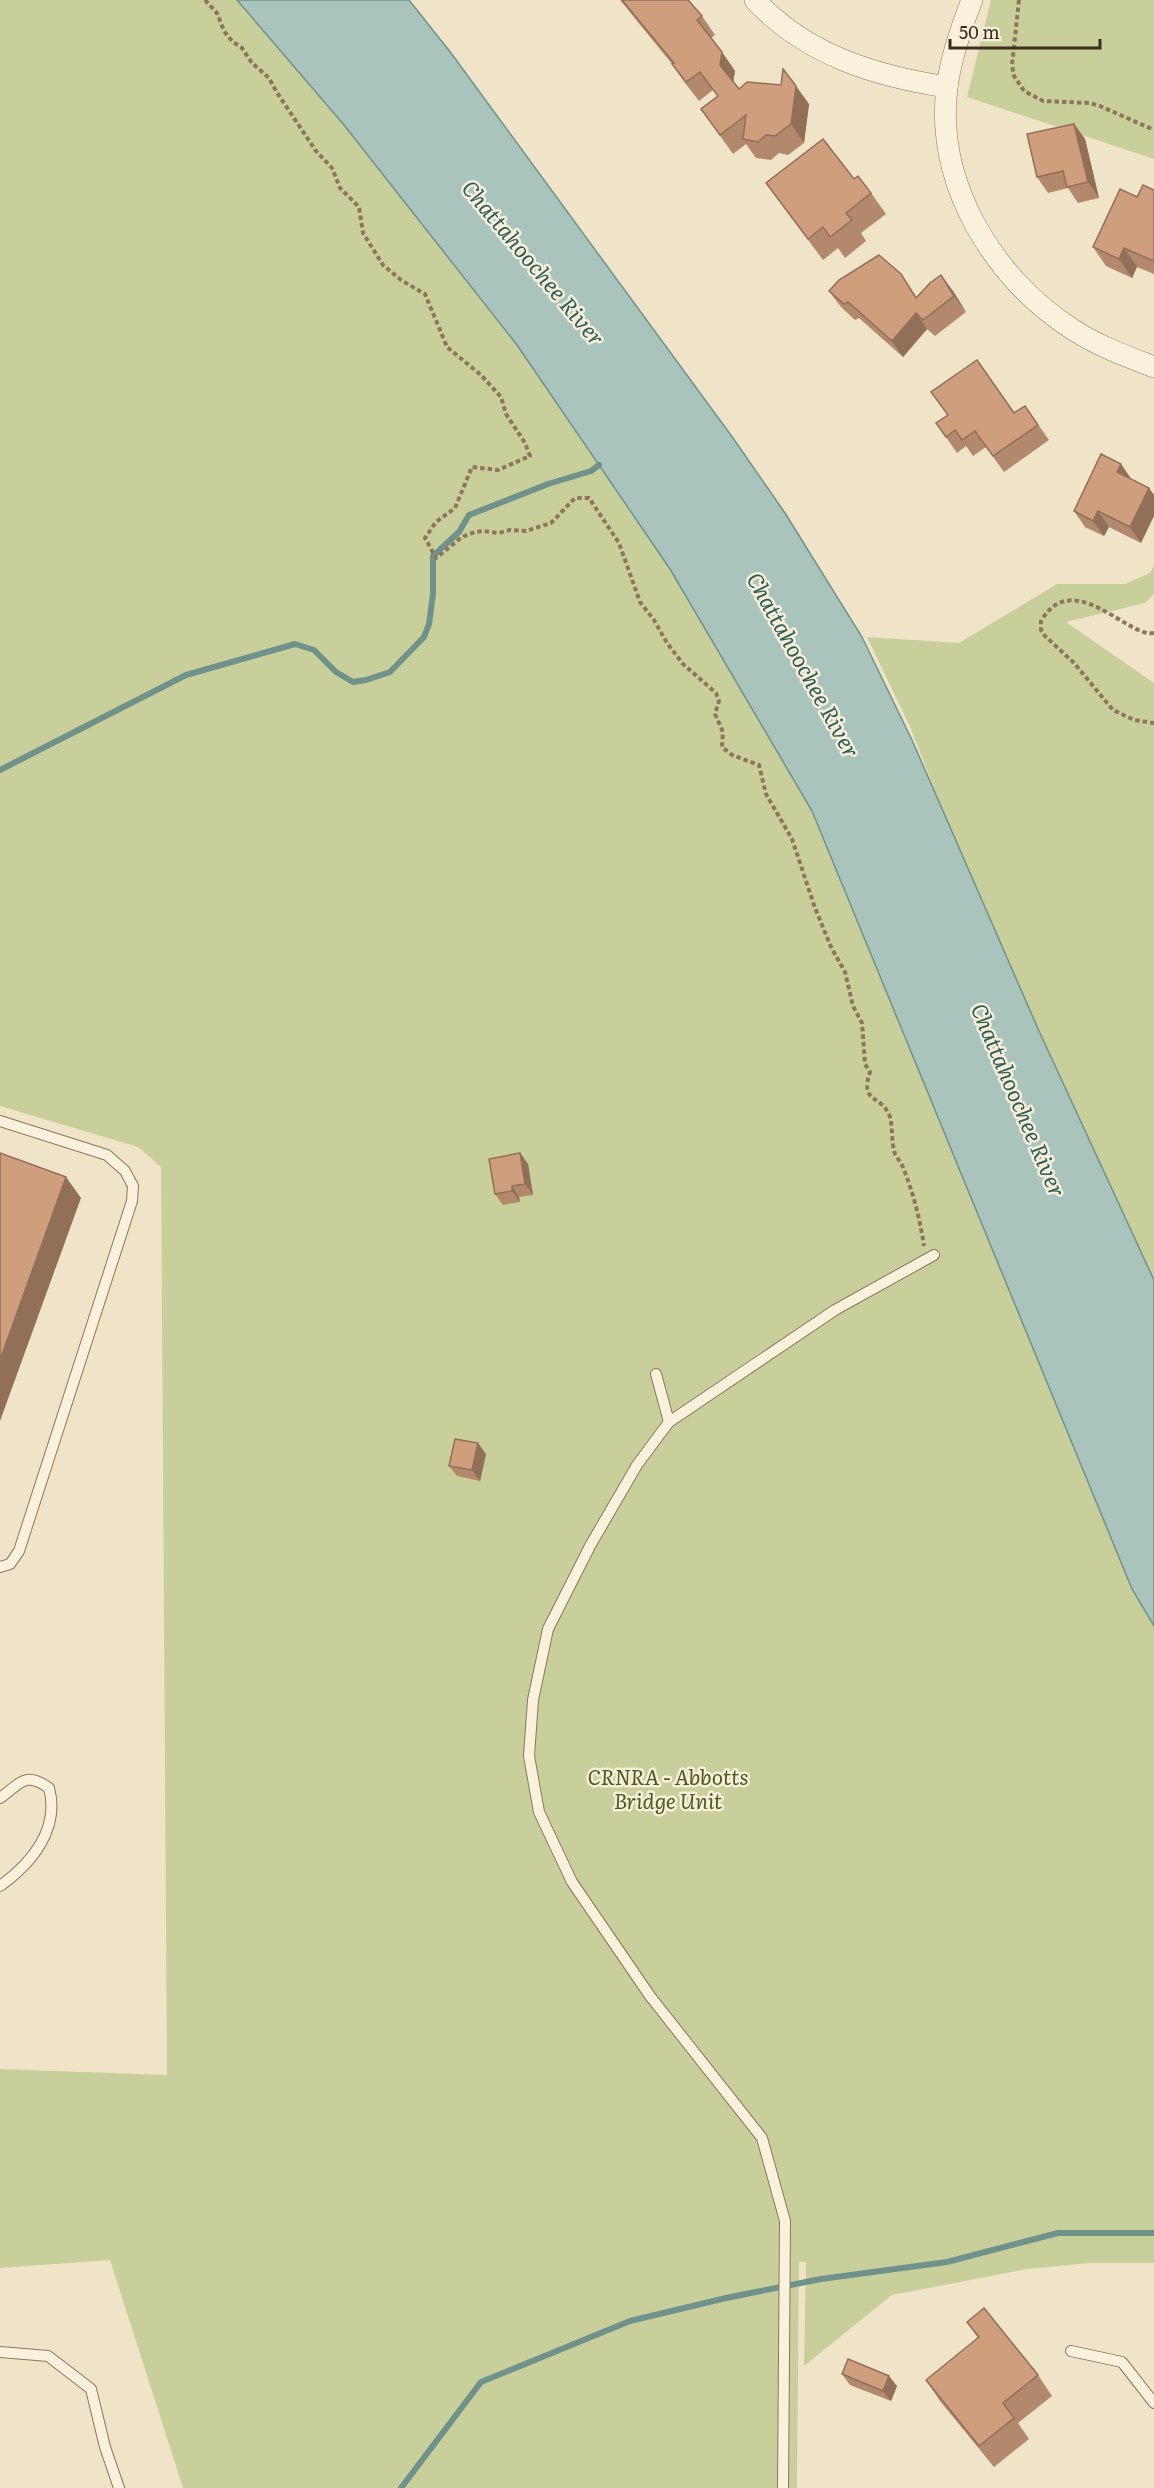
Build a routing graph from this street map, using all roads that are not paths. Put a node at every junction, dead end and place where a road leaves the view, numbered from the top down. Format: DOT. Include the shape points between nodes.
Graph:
graph roads {
  1 [pos="755,0"];
  2 [pos="972,0"];
  3 [pos="947,87"];
  4 [pos="1154,367"];
  5 [pos="0,1121"];
  6 [pos="934,1255"];
  7 [pos="656,1374"];
  8 [pos="669,1422"];
  9 [pos="0,1567"];
  10 [pos="0,1798"];
  11 [pos="0,1886"];
  12 [pos="1071,2351"];
  13 [pos="0,2352"];
  14 [pos="1154,2403"];
  15 [pos="119,2488"];
  16 [pos="783,2488"];
  1 -- 3 [label="street" via="799,37 842,61 900,80"];
  2 -- 3 [label="street"];
  3 -- 4 [label="street" via="946,120 964,205 993,255 1036,302 1072,329 1110,351"];
  5 -- 9 [label="lane" via="107,1155 125,1171 133,1186 132,1202 19,1551 10,1564"];
  6 -- 8 [label="lane" via="835,1310"];
  7 -- 8 [label="lane"];
  8 -- 16 [label="lane" via="625,1485 548,1629 533,1700 529,1756 539,1812 572,1882 650,1996 762,2138 785,2221"];
  10 -- 11 [label="lane" via="26,1779 37,1779 49,1788 53,1802 51,1822 35,1854"];
  12 -- 14 [label="lane" via="1122,2362"];
  13 -- 15 [label="lane" via="48,2356 91,2389"];
}
